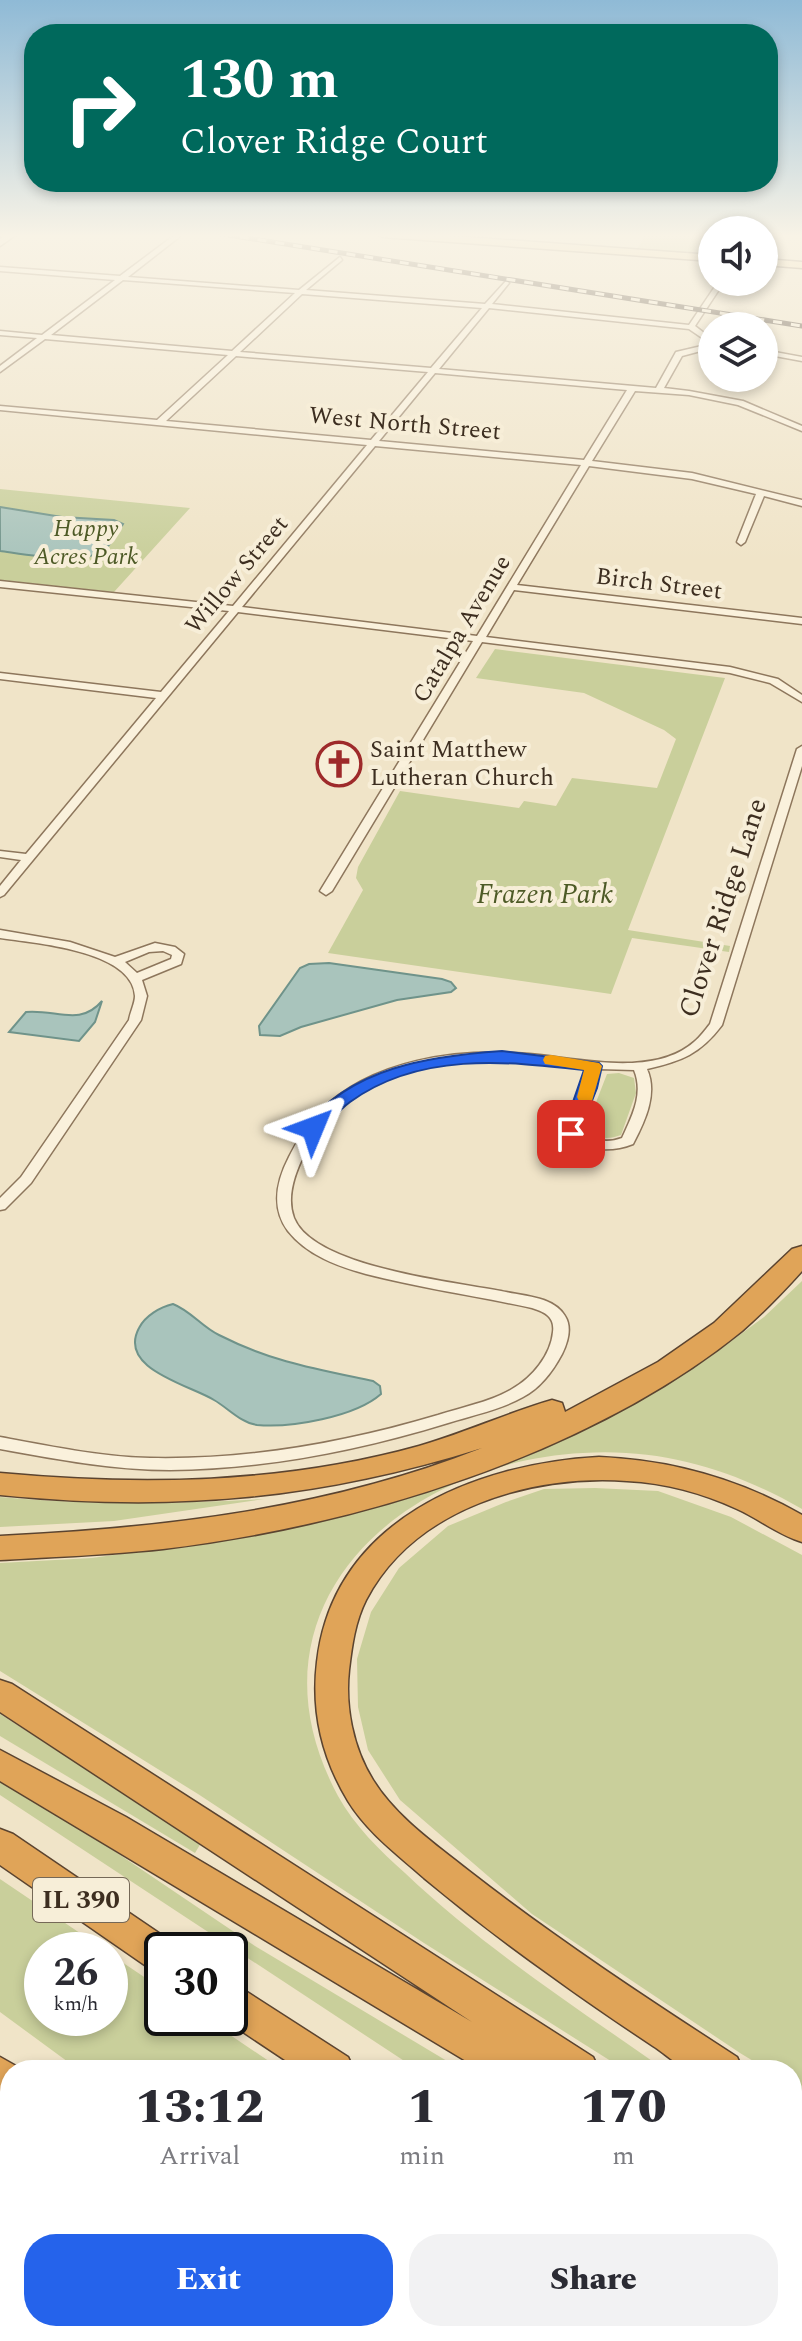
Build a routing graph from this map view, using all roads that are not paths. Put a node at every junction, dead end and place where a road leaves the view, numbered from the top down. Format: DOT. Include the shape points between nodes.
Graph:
graph roads {
  1 [pos="36,343"];
  2 [pos="124,343"];
  3 [pos="244,343"];
  4 [pos="458,343"];
  5 [pos="698,349"];
  6 [pos="235,352"];
  7 [pos="778,355"];
  8 [pos="802,359"];
  9 [pos="438,369"];
  10 [pos="0,370"];
  11 [pos="633,387"];
  12 [pos="659,390"];
  13 [pos="0,408"];
  14 [pos="160,422"];
  15 [pos="802,429"];
  16 [pos="377,441"];
  17 [pos="587,462"];
  18 [pos="761,492"];
  19 [pos="802,503"];
  20 [pos="741,542"];
  21 [pos="0,584"];
  22 [pos="510,587"];
  23 [pos="237,609"];
  24 [pos="802,621"];
  25 [pos="481,639"];
  26 [pos="0,676"];
  27 [pos="165,696"];
  28 [pos="802,699"];
  29 [pos="802,749"];
  30 [pos="0,854"];
  31 [pos="29,858"];
  32 [pos="326,891"];
  33 [pos="0,893"];
  34 [pos="0,934"];
  35 [pos="116,961"];
  36 [pos="135,978"];
  37 [pos="593,1066"];
  38 [pos="639,1066"];
  39 [pos="0,1206"];
  40 [pos="802,1255"];
  41 [pos="752,1302"];
  42 [pos="0,1443"];
  43 [pos="0,1484"];
  44 [pos="802,1530"];
  45 [pos="0,1548"];
  46 [pos="0,1694"];
  47 [pos="0,1764"];
  48 [pos="0,1845"];
  49 [pos="144,1944"];
  50 [pos="248,2014"];
  51 [pos="319,2060"];
  52 [pos="500,2060"];
  53 [pos="564,2060"];
  54 [pos="708,2060"];
  1 -- 10 [label="street"];
  2 -- 6 [label="street"];
  3 -- 6 [label="street"];
  4 -- 9 [label="street, Willow Street"];
  5 -- 12 [label="street" via="679,354"];
  6 -- 9 [label="street"];
  6 -- 14 [label="street"];
  7 -- 8 [label="street"];
  9 -- 11 [label="street"];
  9 -- 16 [label="street, Willow Street"];
  11 -- 12 [label="street"];
  11 -- 17 [label="street, Catalpa Avenue"];
  12 -- 15 [label="street" via="724,398"];
  13 -- 14 [label="street, West North Street"];
  14 -- 16 [label="street, West North Street"];
  16 -- 17 [label="street, West North Street"];
  16 -- 23 [label="street, Willow Street"];
  17 -- 18 [label="street, West North Street" via="678,473"];
  17 -- 22 [label="street, Catalpa Avenue"];
  18 -- 19 [label="street, West North Street"];
  18 -- 20 [label="street"];
  21 -- 23 [label="street"];
  22 -- 24 [label="street, Birch Street"];
  22 -- 25 [label="street, Catalpa Avenue"];
  23 -- 25 [label="street"];
  23 -- 27 [label="street, Willow Street"];
  25 -- 28 [label="street" via="740,671 774,681"];
  25 -- 32 [label="street, Catalpa Avenue"];
  26 -- 27 [label="street"];
  27 -- 31 [label="street, Willow Street"];
  29 -- 38 [label="street, Clover Ridge Lane" via="716,1025 691,1050"];
  30 -- 31 [label="street"];
  31 -- 33 [label="street, Willow Street"];
  34 -- 35 [label="street" via="77,947"];
  35 -- 36 [label="street"];
  35 -- 36 [label="street" via="157,947 178,954 171,966"];
  36 -- 39 [label="street" via="141,1004 135,1020 26,1180"];
  37 -- 38 [label="street, Clover Ridge Lane"];
  37 -- 38 [label="street" via="571,1134 578,1140 621,1145 628,1141 647,1092"];
  37 -- 42 [label="street, Clover Ridge Lane" via="482,1056 430,1062 391,1074 354,1092 323,1116 283,1185 288,1219 305,1241 332,1259 527,1301 555,1313 561,1326 550,1362 518,1393 407,1430 272,1458 167,1464 107,1461"];
  40 -- 41 [label="highway"];
  41 -- 43 [label="highway" via="598,1390 510,1429 392,1464 197,1491 137,1493"];
  41 -- 45 [label="highway" via="726,1329 629,1391 458,1469 333,1505 215,1530"];
  44 -- 54 [label="highway" via="735,1492 675,1475 567,1470 503,1482 463,1495 399,1535 362,1578 343,1612 331,1650 331,1705 339,1747 362,1793 404,1839 574,1973"];
  46 -- 53 [label="highway"];
  47 -- 52 [label="highway"];
  48 -- 49 [label="highway, IL 390"];
  50 -- 51 [label="highway"];
}
